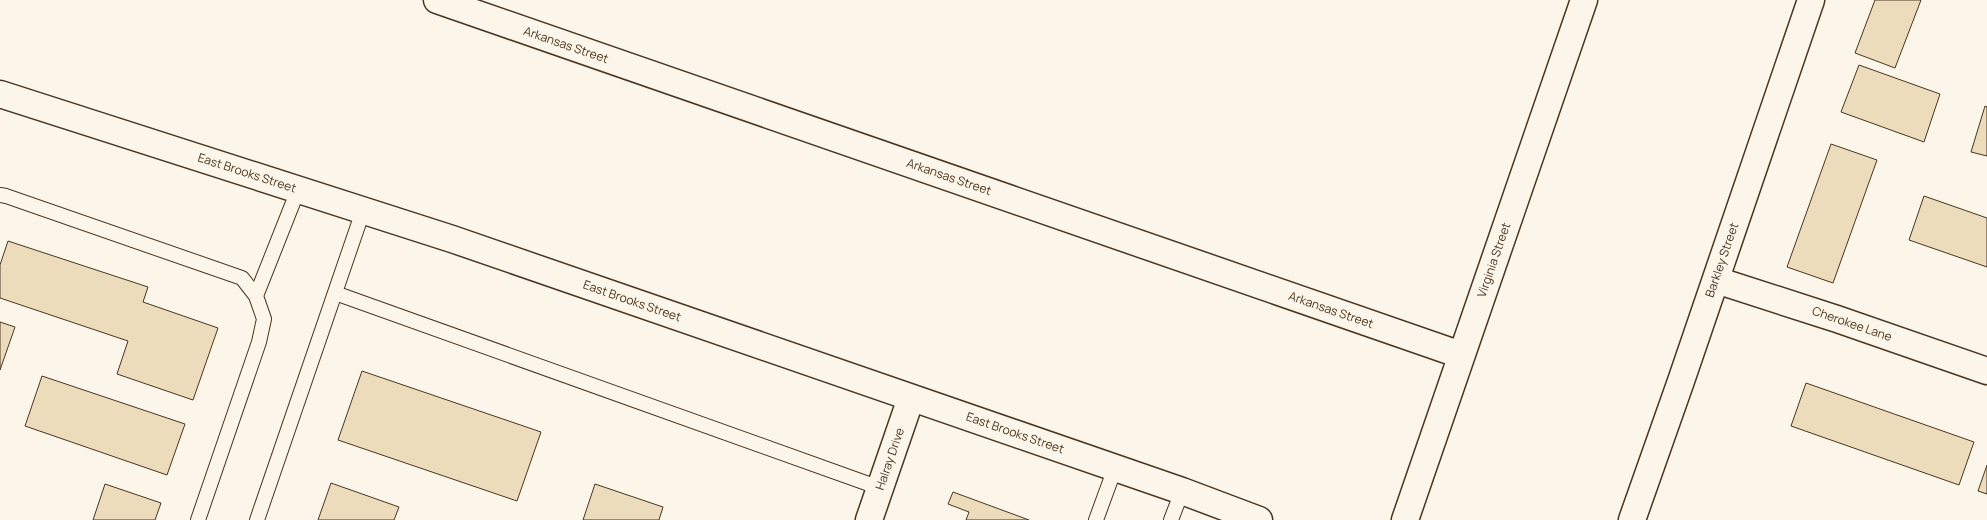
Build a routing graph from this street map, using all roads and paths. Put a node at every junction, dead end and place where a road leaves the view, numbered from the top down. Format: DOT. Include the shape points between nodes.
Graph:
graph roads {
  1 [pos="436,0"];
  2 [pos="1584,0"];
  3 [pos="1811,0"];
  4 [pos="0,94"];
  5 [pos="298,190"];
  6 [pos="0,195"];
  7 [pos="363,211"];
  8 [pos="1716,280"];
  9 [pos="335,293"];
  10 [pos="256,296"];
  11 [pos="1461,355"];
  12 [pos="1987,371"];
  13 [pos="911,398"];
  14 [pos="1115,468"];
  15 [pos="880,488"];
  16 [pos="1182,491"];
  17 [pos="198,520"];
  18 [pos="257,520"];
  19 [pos="869,520"];
  20 [pos="1096,520"];
  21 [pos="1171,520"];
  22 [pos="1259,520"];
  23 [pos="1405,520"];
  24 [pos="1632,520"];
  1 -- 11 [label="street, Arkansas Street"];
  2 -- 11 [label="street, Virginia Street"];
  3 -- 8 [label="street, Barkley Street"];
  4 -- 5 [label="street, East Brooks Street"];
  5 -- 7 [label="street, East Brooks Street"];
  5 -- 10 [label="lane"];
  6 -- 10 [label="lane" via="242,278"];
  7 -- 9 [label="lane"];
  7 -- 13 [label="street, East Brooks Street"];
  8 -- 12 [label="street, Cherokee Lane"];
  8 -- 24 [label="street, Barkley Street"];
  9 -- 15 [label="lane"];
  9 -- 18 [label="lane"];
  10 -- 17 [label="lane" via="264,319 259,342"];
  11 -- 23 [label="street, Virginia Street"];
  13 -- 14 [label="street, East Brooks Street"];
  13 -- 15 [label="street, Halray Drive"];
  14 -- 16 [label="street, East Brooks Street"];
  14 -- 20 [label="lane"];
  15 -- 19 [label="street, Halray Drive"];
  16 -- 21 [label="lane"];
  16 -- 22 [label="street, East Brooks Street"];
}
